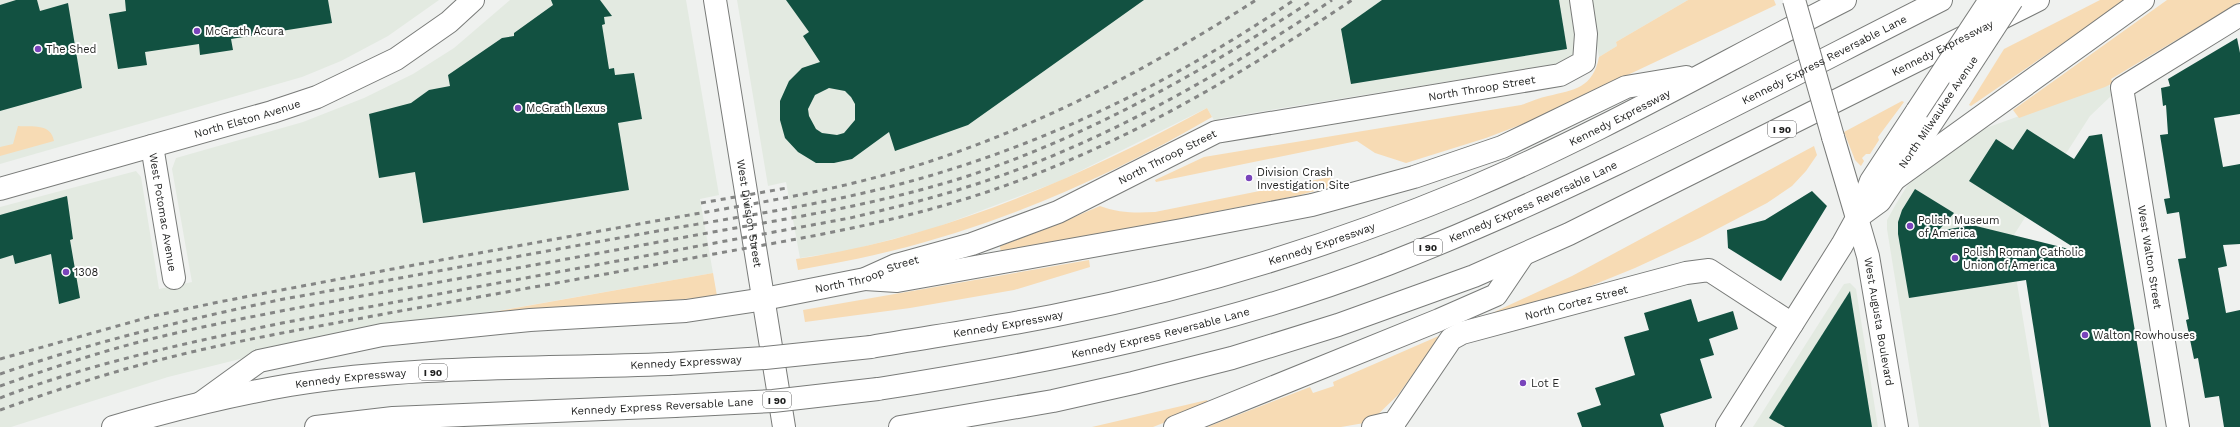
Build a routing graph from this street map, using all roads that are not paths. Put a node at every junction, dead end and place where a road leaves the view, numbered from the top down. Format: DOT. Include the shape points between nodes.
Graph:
graph roads {
  1 [pos="473,0"];
  2 [pos="716,0"];
  3 [pos="1581,0"];
  4 [pos="1794,0"];
  5 [pos="1845,0"];
  6 [pos="1941,0"];
  7 [pos="1990,0"];
  8 [pos="2012,0"];
  9 [pos="2038,0"];
  10 [pos="2143,0"];
  11 [pos="2240,16"];
  12 [pos="1709,73"];
  13 [pos="152,146"];
  14 [pos="1892,181"];
  15 [pos="0,190"];
  16 [pos="1858,218"];
  17 [pos="1523,255"];
  18 [pos="174,278"];
  19 [pos="865,279"];
  20 [pos="764,299"];
  21 [pos="1792,324"];
  22 [pos="201,403"];
  23 [pos="114,427"];
  24 [pos="316,427"];
  25 [pos="784,427"];
  26 [pos="900,427"];
  27 [pos="1175,427"];
  28 [pos="1386,427"];
  29 [pos="1727,427"];
  30 [pos="1897,427"];
  31 [pos="2178,427"];
  1 -- 13 [label="main road, North Elston Avenue" via="419,44 371,72 333,90 296,105"];
  2 -- 20 [label="main road, West Division Street"];
  3 -- 19 [label="main road, North Throop Street" via="1586,34 1584,62 1560,75 1216,132 1058,212 972,244 896,265"];
  4 -- 16 [label="main road, West Augusta Boulevard, bridge"];
  5 -- 12 [label="main road, Kennedy Expressway / I 90"];
  6 -- 24 [label="main road, Kennedy Express Reversable Lane / I 90, bridge" via="1571,185 1387,264 1312,291 1195,326 1062,357 878,389 773,401 393,418"];
  7 -- 16 [label="main road, North Milwaukee Avenue, bridge" via="1871,182"];
  8 -- 14 [label="main road, North Milwaukee Avenue, bridge"];
  9 -- 17 [label="main road, Kennedy Expressway / I 90" via="1696,172"];
  10 -- 14 [label="main road"];
  11 -- 31 [label="main road, West Walton Street" via="2122,88"];
  12 -- 19 [label="main road" via="1626,87 1502,147 1414,178 1312,205 897,281"];
  12 -- 22 [label="main road, Kennedy Expressway / I 90, bridge" via="1569,144 1472,187 1278,259 1064,314 871,347 765,358 366,376 290,385"];
  13 -- 15 [label="main road, North Elston Avenue"];
  13 -- 18 [label="main road, West Potomac Avenue"];
  14 -- 16 [label="main road, North Milwaukee Avenue" via="1880,201"];
  16 -- 21 [label="main road, North Milwaukee Avenue"];
  16 -- 30 [label="main road, West Augusta Boulevard" via="1868,256"];
  17 -- 26 [label="main road, Kennedy Expressway / I 90" via="1420,296 1232,358 1053,401"];
  17 -- 27 [label="main road" via="1496,295"];
  19 -- 20 [label="main road, North Throop Street"];
  20 -- 22 [label="main road, North Throop Street" via="686,311 530,320 382,335 259,361"];
  20 -- 25 [label="main road, West Division Street"];
  21 -- 28 [label="main road, North Cortez Street" via="1709,270 1686,273 1451,339"];
  21 -- 29 [label="main road, North Milwaukee Avenue"];
  22 -- 23 [label="main road, Kennedy Expressway / I 90"];
}
